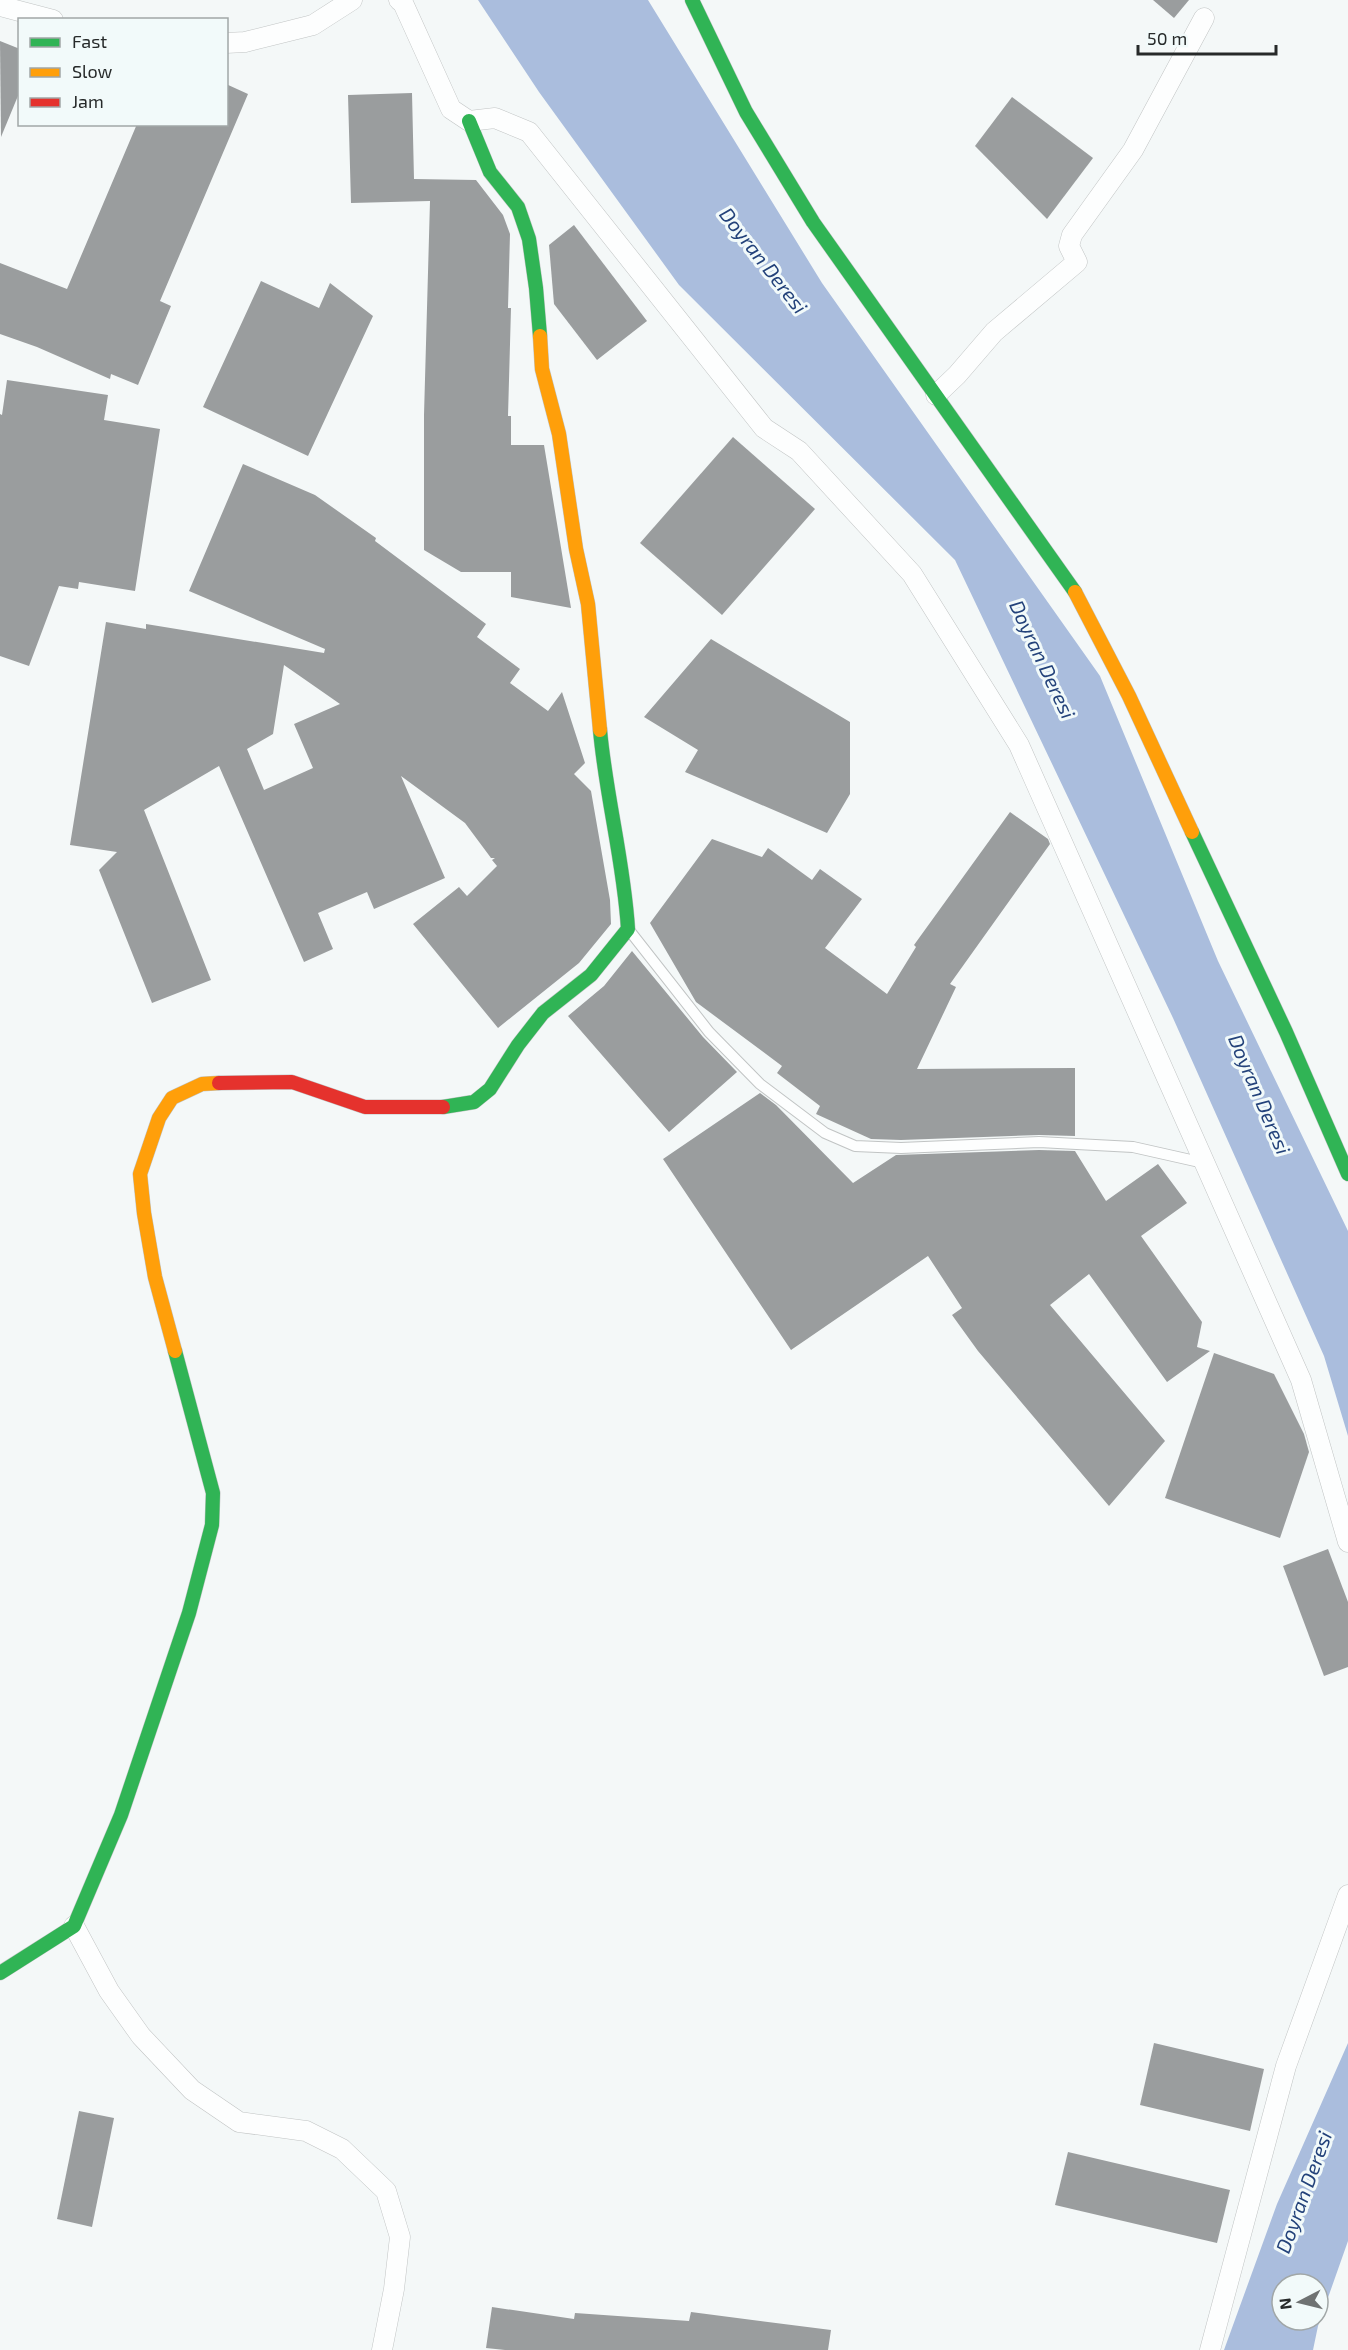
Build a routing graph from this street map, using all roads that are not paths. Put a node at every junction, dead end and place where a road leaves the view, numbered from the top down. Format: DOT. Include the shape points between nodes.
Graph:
graph roads {
  1 [pos="352,0"];
  2 [pos="692,0"];
  3 [pos="402,1"];
  4 [pos="0,6"];
  5 [pos="45,18"];
  6 [pos="1204,18"];
  7 [pos="228,43"];
  8 [pos="469,121"];
  9 [pos="936,395"];
  10 [pos="627,929"];
  11 [pos="1205,1164"];
  12 [pos="1348,1174"];
  13 [pos="1348,1542"];
  14 [pos="1348,1895"];
  15 [pos="74,1926"];
  16 [pos="0,1973"];
  17 [pos="382,2350"];
  18 [pos="1210,2350"];
  1 -- 7 [label="street" via="314,25"];
  2 -- 9 [label="street" via="746,112 813,222"];
  3 -- 8 [label="street" via="451,109"];
  4 -- 5 [label="street"];
  6 -- 9 [label="street" via="1133,150 1072,235 1070,246 1077,262 994,332"];
  8 -- 10 [label="street" via="490,172 518,207 529,239 542,369 559,434 588,604 603,762 626,898"];
  8 -- 11 [label="street" via="495,118 529,132 764,428 800,451 912,574 1018,745"];
  9 -- 12 [label="street" via="1071,584 1129,696"];
  10 -- 11 [label="lane" via="709,1032 760,1084 825,1133 845,1142 901,1148 1039,1142 1133,1147"];
  10 -- 15 [label="street" via="591,975 543,1013 490,1089 474,1102 450,1107 365,1107 292,1082 239,1081 202,1084 172,1098 159,1118 140,1174 144,1213 155,1277 213,1493 212,1525 189,1613 124,1804"];
  11 -- 13 [label="street" via="1301,1380"];
  14 -- 18 [label="street" via="1286,2066"];
  15 -- 16 [label="street"];
  15 -- 17 [label="street" via="109,1992 141,2036 192,2090 239,2122 306,2131 342,2149 386,2191 400,2237"];
}
